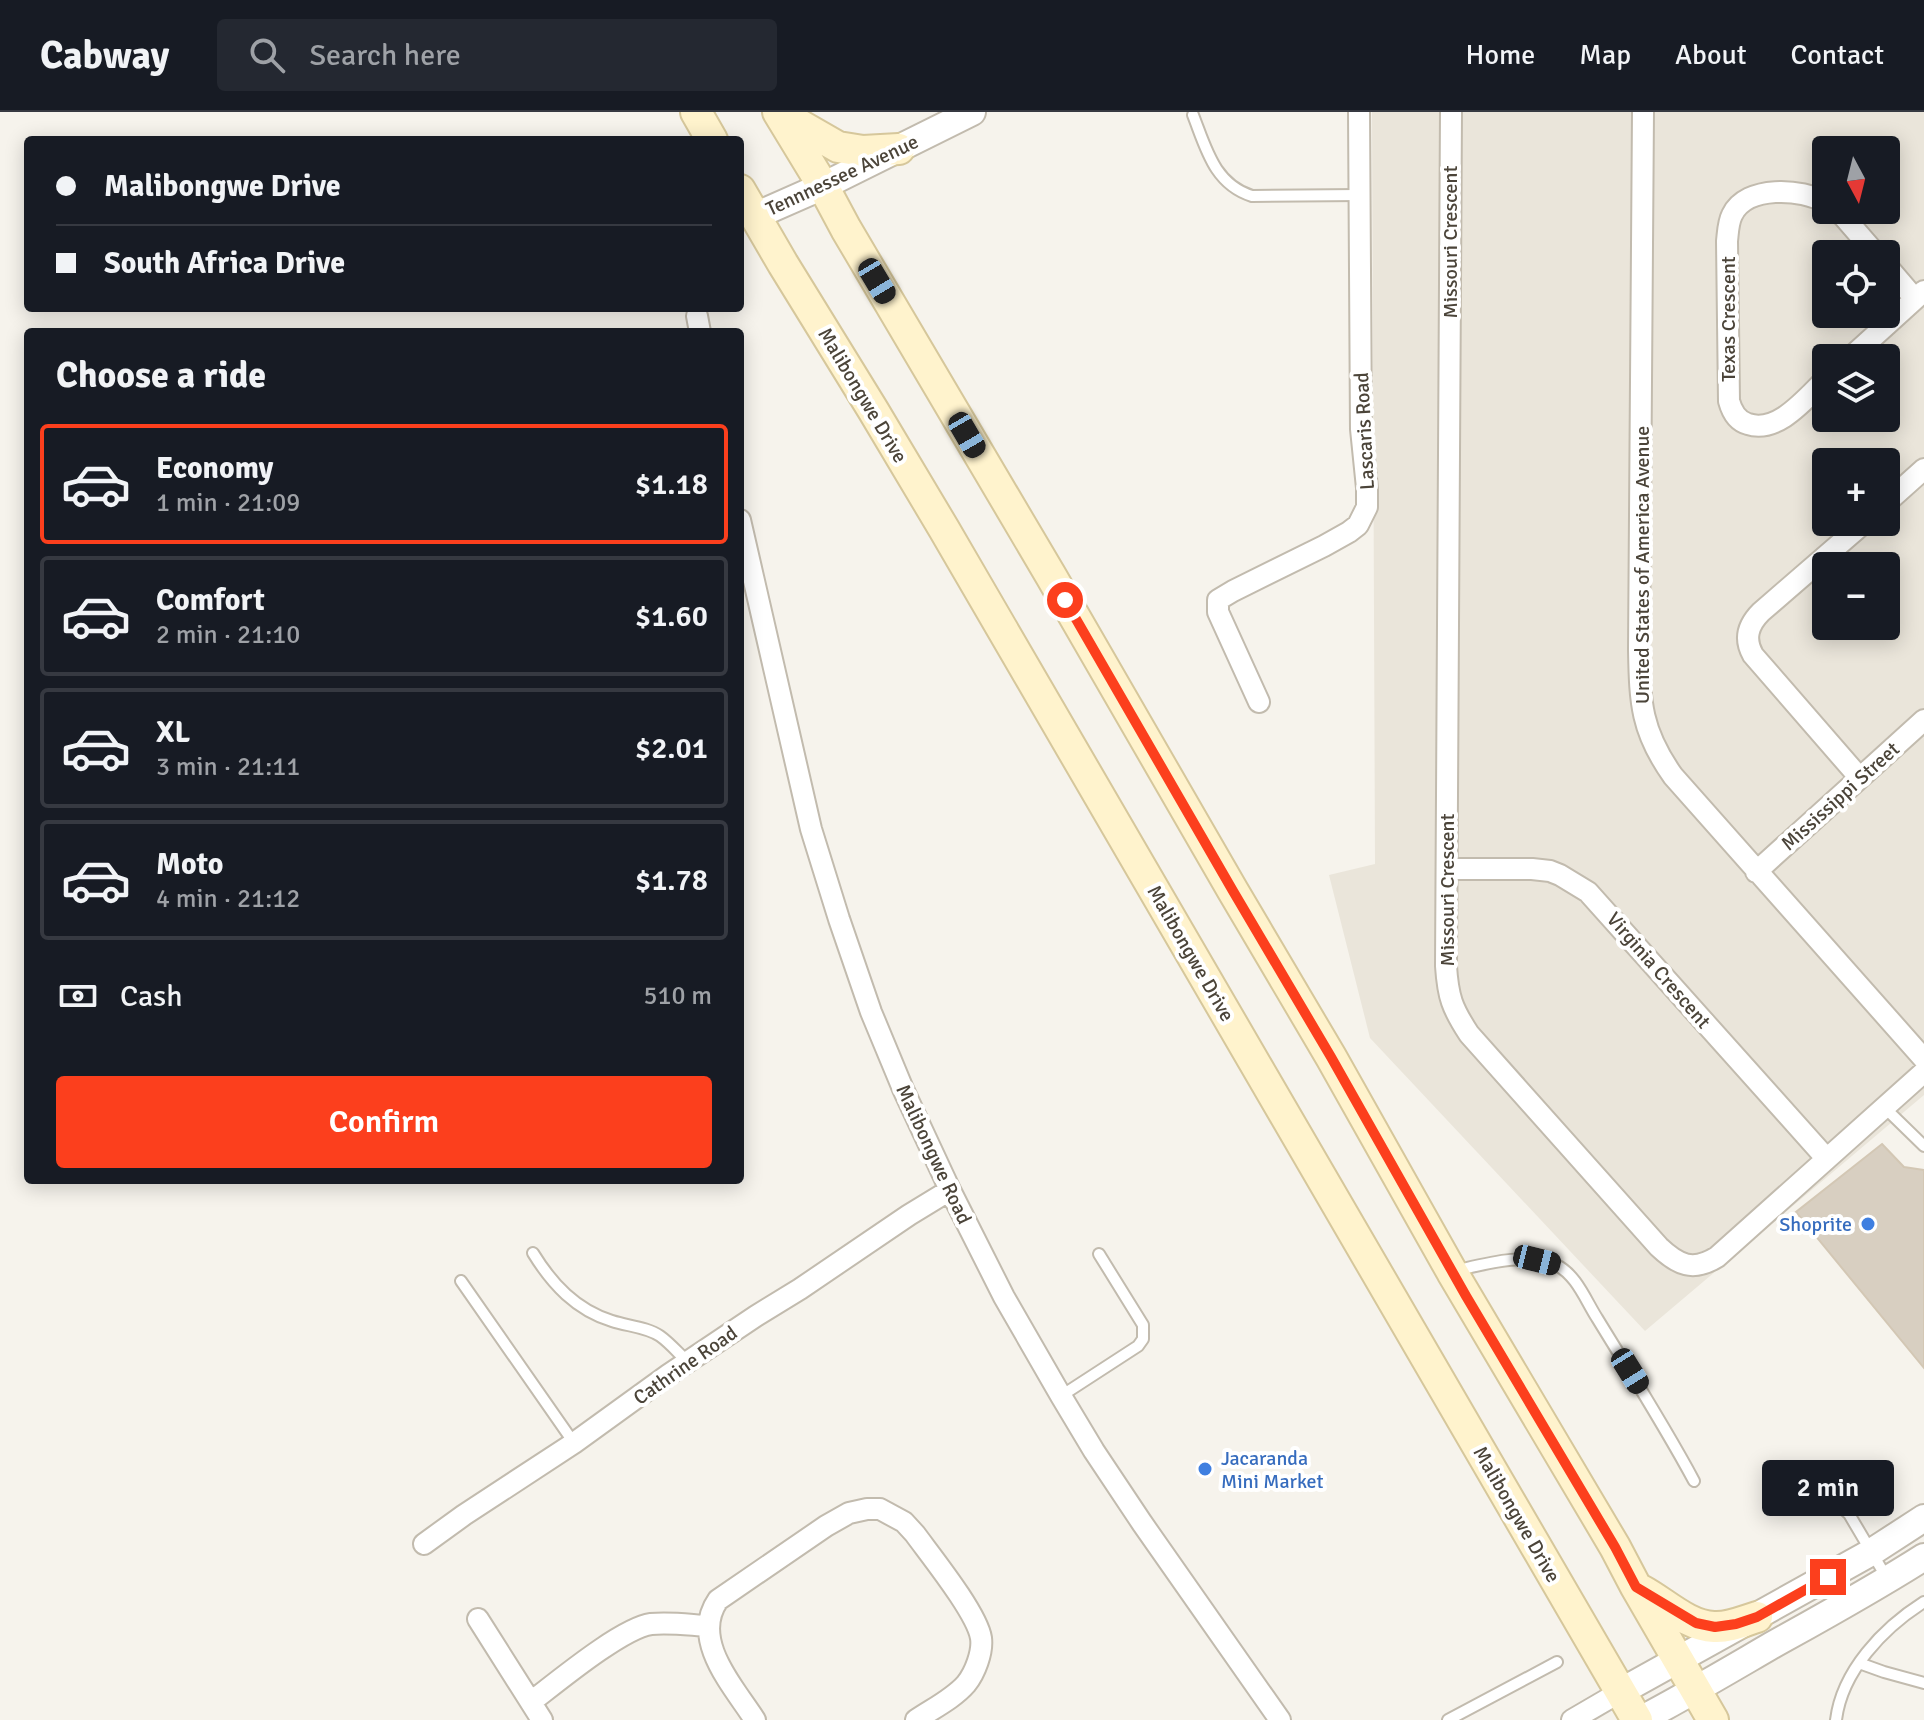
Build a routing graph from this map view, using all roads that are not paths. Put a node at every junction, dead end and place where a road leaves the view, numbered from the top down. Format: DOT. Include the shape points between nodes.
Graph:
graph roads {
  1 [pos="696,112"];
  2 [pos="778,112"];
  3 [pos="972,112"];
  4 [pos="1359,112"];
  5 [pos="1451,112"];
  6 [pos="1643,112"];
  7 [pos="1193,115"];
  8 [pos="710,136"];
  9 [pos="899,149"];
  10 [pos="823,186"];
  11 [pos="1360,195"];
  12 [pos="1812,196"];
  13 [pos="744,197"];
  14 [pos="755,216"];
  15 [pos="1850,224"];
  16 [pos="1864,240"];
  17 [pos="1900,277"];
  18 [pos="1920,295"];
  19 [pos="1866,344"];
  20 [pos="1812,392"];
  21 [pos="1924,469"];
  22 [pos="1900,490"];
  23 [pos="1849,536"];
  24 [pos="744,537"];
  25 [pos="1259,702"];
  26 [pos="1924,720"];
  27 [pos="1859,777"];
  28 [pos="1447,869"];
  29 [pos="1756,872"];
  30 [pos="1924,1059"];
  31 [pos="1924,1072"];
  32 [pos="1884,1107"];
  33 [pos="1924,1146"];
  34 [pos="1826,1158"];
  35 [pos="950,1190"];
  36 [pos="533,1253"];
  37 [pos="1099,1254"];
  38 [pos="1452,1272"];
  39 [pos="461,1281"];
  40 [pos="688,1362"];
  41 [pos="1061,1396"];
  42 [pos="574,1443"];
  43 [pos="1694,1481"];
  44 [pos="1828,1501"];
  45 [pos="1924,1518"];
  46 [pos="424,1544"];
  47 [pos="1870,1553"];
  48 [pos="1924,1557"];
  49 [pos="1888,1580"];
  50 [pos="1636,1587"];
  51 [pos="1924,1602"];
  52 [pos="1757,1617"];
  53 [pos="478,1619"];
  54 [pos="708,1626"];
  55 [pos="1678,1659"];
  56 [pos="1557,1662"];
  57 [pos="1859,1663"];
  58 [pos="1924,1683"];
  59 [pos="1696,1691"];
  60 [pos="1620,1692"];
  61 [pos="531,1702"];
  62 [pos="542,1720"];
  63 [pos="755,1720"];
  64 [pos="916,1720"];
  65 [pos="1280,1720"];
  66 [pos="1448,1720"];
  67 [pos="1572,1720"];
  68 [pos="1638,1720"];
  69 [pos="1713,1720"];
  70 [pos="1836,1720"];
  1 -- 8 [label="main road"];
  2 -- 9 [label="main road" via="838,147"];
  2 -- 10 [label="main road"];
  3 -- 9 [label="street, Tennnessee Avenue"];
  4 -- 11 [label="street, Lascaris Road"];
  5 -- 28 [label="street, Missouri Crescent"];
  6 -- 29 [label="street, United States of America Avenue" via="1642,708 1665,764"];
  7 -- 11 [label="lane" via="1214,168 1243,193"];
  9 -- 10 [label="street, Tennnessee Avenue"];
  10 -- 14 [label="street, Tennnessee Avenue"];
  10 -- 38 [label="main road"];
  11 -- 25 [label="street, Lascaris Road" via="1361,429 1367,507 1349,532 1218,600 1218,612"];
  12 -- 20 [label="street, Texas Crescent" via="1786,192 1748,199 1732,213 1727,241 1729,401 1735,415 1754,426 1770,425"];
  13 -- 14 [label="main road, Malibongwe Drive"];
  14 -- 60 [label="main road, Malibongwe Drive" via="952,542"];
  15 -- 16 [label="street"];
  17 -- 18 [label="street"];
  18 -- 19 [label="street"];
  21 -- 22 [label="street"];
  23 -- 27 [label="street" via="1754,619 1748,643"];
  24 -- 35 [label="street, Malibongwe Road" via="824,872 871,1012"];
  26 -- 27 [label="street, Mississippi Street"];
  27 -- 29 [label="street, Mississippi Street"];
  28 -- 34 [label="street, Virginia Crescent" via="1550,871 1588,892"];
  28 -- 34 [label="street, Missouri Crescent" via="1446,966 1449,995 1459,1018 1672,1259 1693,1265 1717,1257"];
  29 -- 30 [label="street, United States of America Avenue"];
  31 -- 32 [label="street, Missouri Crescent"];
  32 -- 33 [label="lane"];
  32 -- 34 [label="street, Missouri Crescent"];
  35 -- 40 [label="street, Cathrine Road"];
  35 -- 41 [label="street, Malibongwe Road"];
  36 -- 40 [label="lane" via="565,1295 610,1321 660,1336"];
  37 -- 41 [label="lane" via="1143,1325 1143,1339"];
  38 -- 43 [label="lane" via="1524,1259 1562,1269 1582,1293"];
  38 -- 50 [label="main road"];
  39 -- 42 [label="lane"];
  40 -- 42 [label="street, Cathrine Road"];
  41 -- 65 [label="street, Malibongwe Road" via="1142,1523"];
  42 -- 46 [label="street, Cathrine Road"];
  44 -- 47 [label="lane" via="1849,1514"];
  45 -- 47 [label="street"];
  47 -- 49 [label="lane"];
  47 -- 52 [label="street"];
  48 -- 49 [label="street"];
  49 -- 59 [label="street"];
  50 -- 52 [label="main road" via="1704,1626"];
  50 -- 55 [label="main road"];
  51 -- 57 [label="lane" via="1888,1629"];
  52 -- 55 [label="street"];
  53 -- 61 [label="street"];
  54 -- 61 [label="street" via="640,1627"];
  54 -- 63 [label="street" via="719,1665"];
  54 -- 64 [label="street" via="718,1600 849,1513 880,1509 915,1534 972,1615 981,1638 967,1683"];
  55 -- 59 [label="main road"];
  55 -- 60 [label="street"];
  56 -- 66 [label="lane"];
  57 -- 58 [label="lane"];
  57 -- 70 [label="lane"];
  59 -- 68 [label="street"];
  59 -- 69 [label="main road"];
  60 -- 67 [label="street"];
  60 -- 68 [label="main road, Malibongwe Drive"];
  61 -- 62 [label="street"];
}
